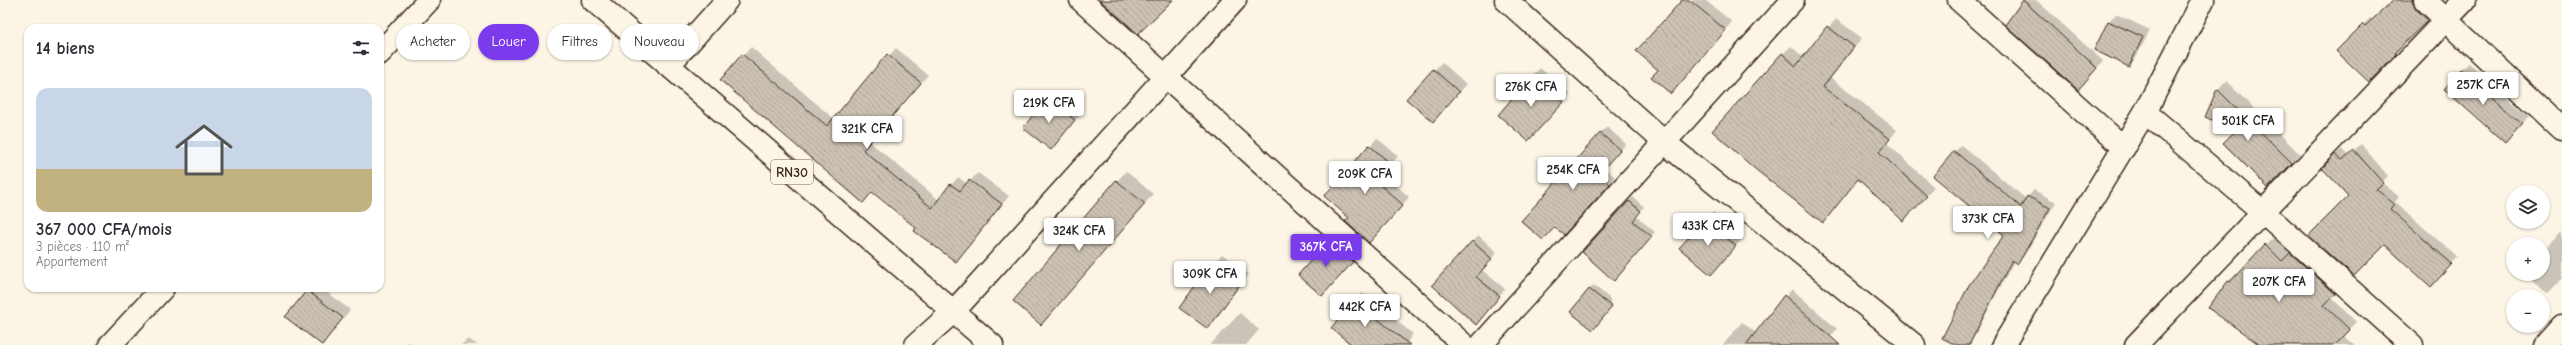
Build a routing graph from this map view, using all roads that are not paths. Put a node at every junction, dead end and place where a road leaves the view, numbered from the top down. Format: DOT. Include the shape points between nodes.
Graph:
graph roads {
  1 [pos="429,0"];
  2 [pos="593,0"];
  3 [pos="727,0"];
  4 [pos="1081,0"];
  5 [pos="1235,0"];
  6 [pos="1506,0"];
  7 [pos="1793,0"];
  8 [pos="1959,0"];
  9 [pos="2203,0"];
  10 [pos="2425,0"];
  11 [pos="2465,0"];
  12 [pos="2446,19"];
  13 [pos="384,49"];
  14 [pos="668,66"];
  15 [pos="1166,77"];
  16 [pos="2145,112"];
  17 [pos="2562,129"];
  18 [pos="1664,142"];
  19 [pos="2124,148"];
  20 [pos="2263,212"];
  21 [pos="159,292"];
  22 [pos="954,311"];
  23 [pos="2562,326"];
  24 [pos="110,345"];
  25 [pos="916,345"];
  26 [pos="992,345"];
  27 [pos="1464,345"];
  28 [pos="1481,345"];
  29 [pos="1914,345"];
  30 [pos="2003,345"];
  31 [pos="2136,345"];
  32 [pos="2412,345"];
  33 [pos="2545,345"];
  1 -- 13 [label="street"];
  2 -- 14 [label="street, RN30"];
  3 -- 14 [label="street"];
  4 -- 15 [label="street"];
  5 -- 15 [label="street"];
  6 -- 18 [label="street"];
  7 -- 18 [label="street"];
  8 -- 19 [label="street"];
  9 -- 16 [label="street"];
  10 -- 12 [label="street"];
  11 -- 12 [label="street"];
  12 -- 17 [label="street"];
  12 -- 20 [label="street"];
  14 -- 22 [label="street, RN30"];
  15 -- 22 [label="street"];
  15 -- 27 [label="street"];
  16 -- 19 [label="street"];
  16 -- 20 [label="street"];
  18 -- 28 [label="street"];
  18 -- 29 [label="street"];
  19 -- 30 [label="street"];
  20 -- 31 [label="street"];
  20 -- 32 [label="street"];
  21 -- 24 [label="street"];
  22 -- 25 [label="street"];
  22 -- 26 [label="street, RN30"];
  23 -- 33 [label="street"];
}
